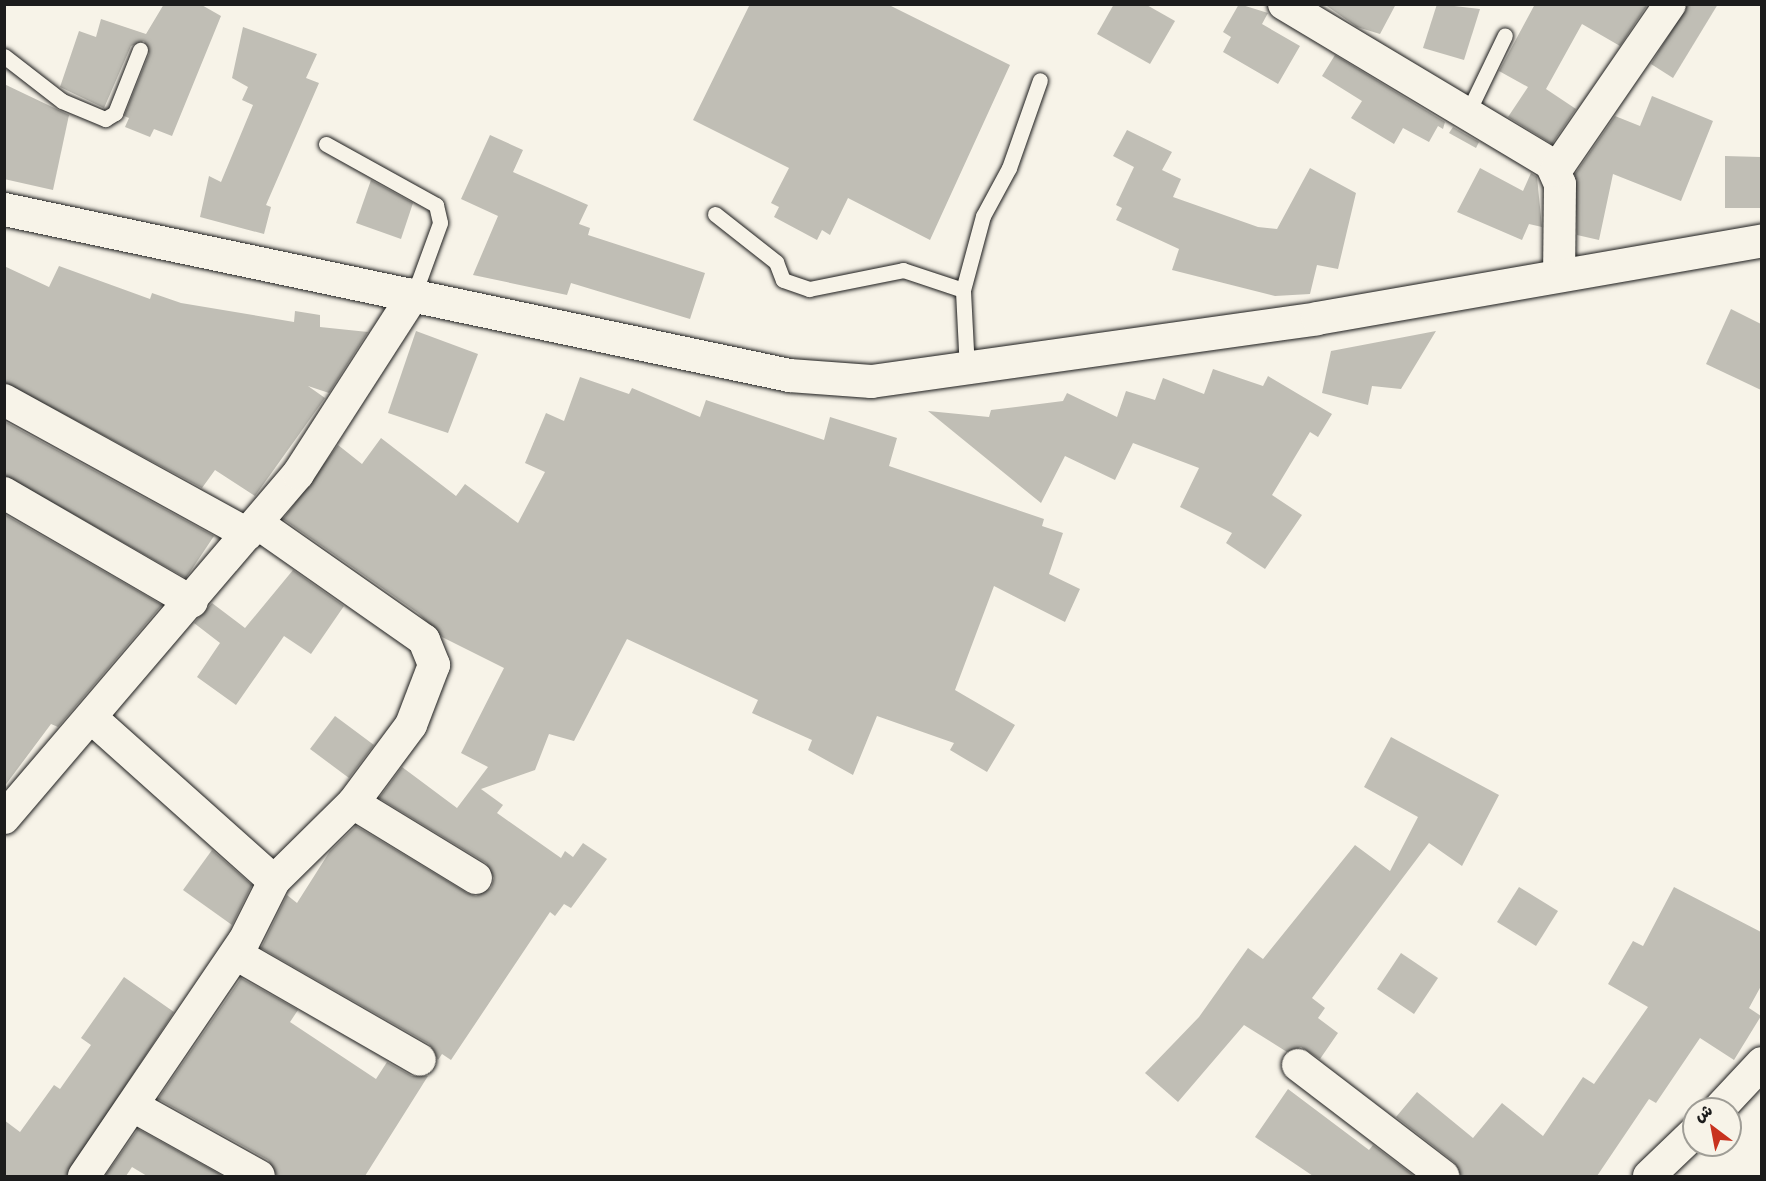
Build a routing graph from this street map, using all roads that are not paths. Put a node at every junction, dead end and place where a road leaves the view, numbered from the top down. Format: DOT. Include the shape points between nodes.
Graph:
graph roads {
  1 [pos="1670,4"];
  2 [pos="1302,9"];
  3 [pos="1505,35"];
  4 [pos="140,50"];
  5 [pos="4,56"];
  6 [pos="1040,80"];
  7 [pos="1468,112"];
  8 [pos="326,144"];
  9 [pos="1556,170"];
  10 [pos="4,209"];
  11 [pos="715,214"];
  12 [pos="1761,240"];
  13 [pos="1559,276"];
  14 [pos="963,290"];
  15 [pos="414,294"];
  16 [pos="967,370"];
  17 [pos="4,400"];
  18 [pos="4,493"];
  19 [pos="253,528"];
  20 [pos="192,602"];
  21 [pos="92,718"];
  22 [pos="353,803"];
  23 [pos="8,808"];
  24 [pos="476,878"];
  25 [pos="274,881"];
  26 [pos="236,954"];
  27 [pos="420,1060"];
  28 [pos="1761,1064"];
  29 [pos="1298,1065"];
  30 [pos="1730,1097"];
  31 [pos="133,1106"];
  32 [pos="1682,1144"];
  33 [pos="84,1176"];
  34 [pos="259,1176"];
  35 [pos="1443,1176"];
  36 [pos="1649,1176"];
  1 -- 9 [label="street"];
  2 -- 7 [label="street"];
  3 -- 7 [label="lane"];
  4 -- 5 [label="lane" via="115,113 105,119 62,101"];
  6 -- 14 [label="lane" via="1009,168 983,216"];
  7 -- 9 [label="street"];
  8 -- 15 [label="lane" via="435,205 440,223"];
  9 -- 13 [label="street"];
  10 -- 15 [label="street"];
  11 -- 14 [label="lane" via="776,262 783,280 809,289 903,270"];
  12 -- 13 [label="street"];
  13 -- 16 [label="street"];
  14 -- 16 [label="lane"];
  15 -- 16 [label="street" via="789,375 871,381"];
  15 -- 19 [label="street" via="304,465"];
  17 -- 19 [label="street"];
  18 -- 20 [label="street"];
  19 -- 20 [label="street"];
  19 -- 22 [label="street" via="424,640 433,654 429,682 411,725"];
  20 -- 21 [label="street"];
  21 -- 23 [label="street"];
  21 -- 25 [label="street"];
  22 -- 24 [label="street"];
  22 -- 25 [label="street"];
  25 -- 26 [label="street"];
  26 -- 27 [label="street"];
  26 -- 31 [label="street"];
  28 -- 30 [label="street"];
  29 -- 35 [label="street"];
  31 -- 33 [label="street"];
  31 -- 34 [label="street"];
  32 -- 36 [label="street"];
}
